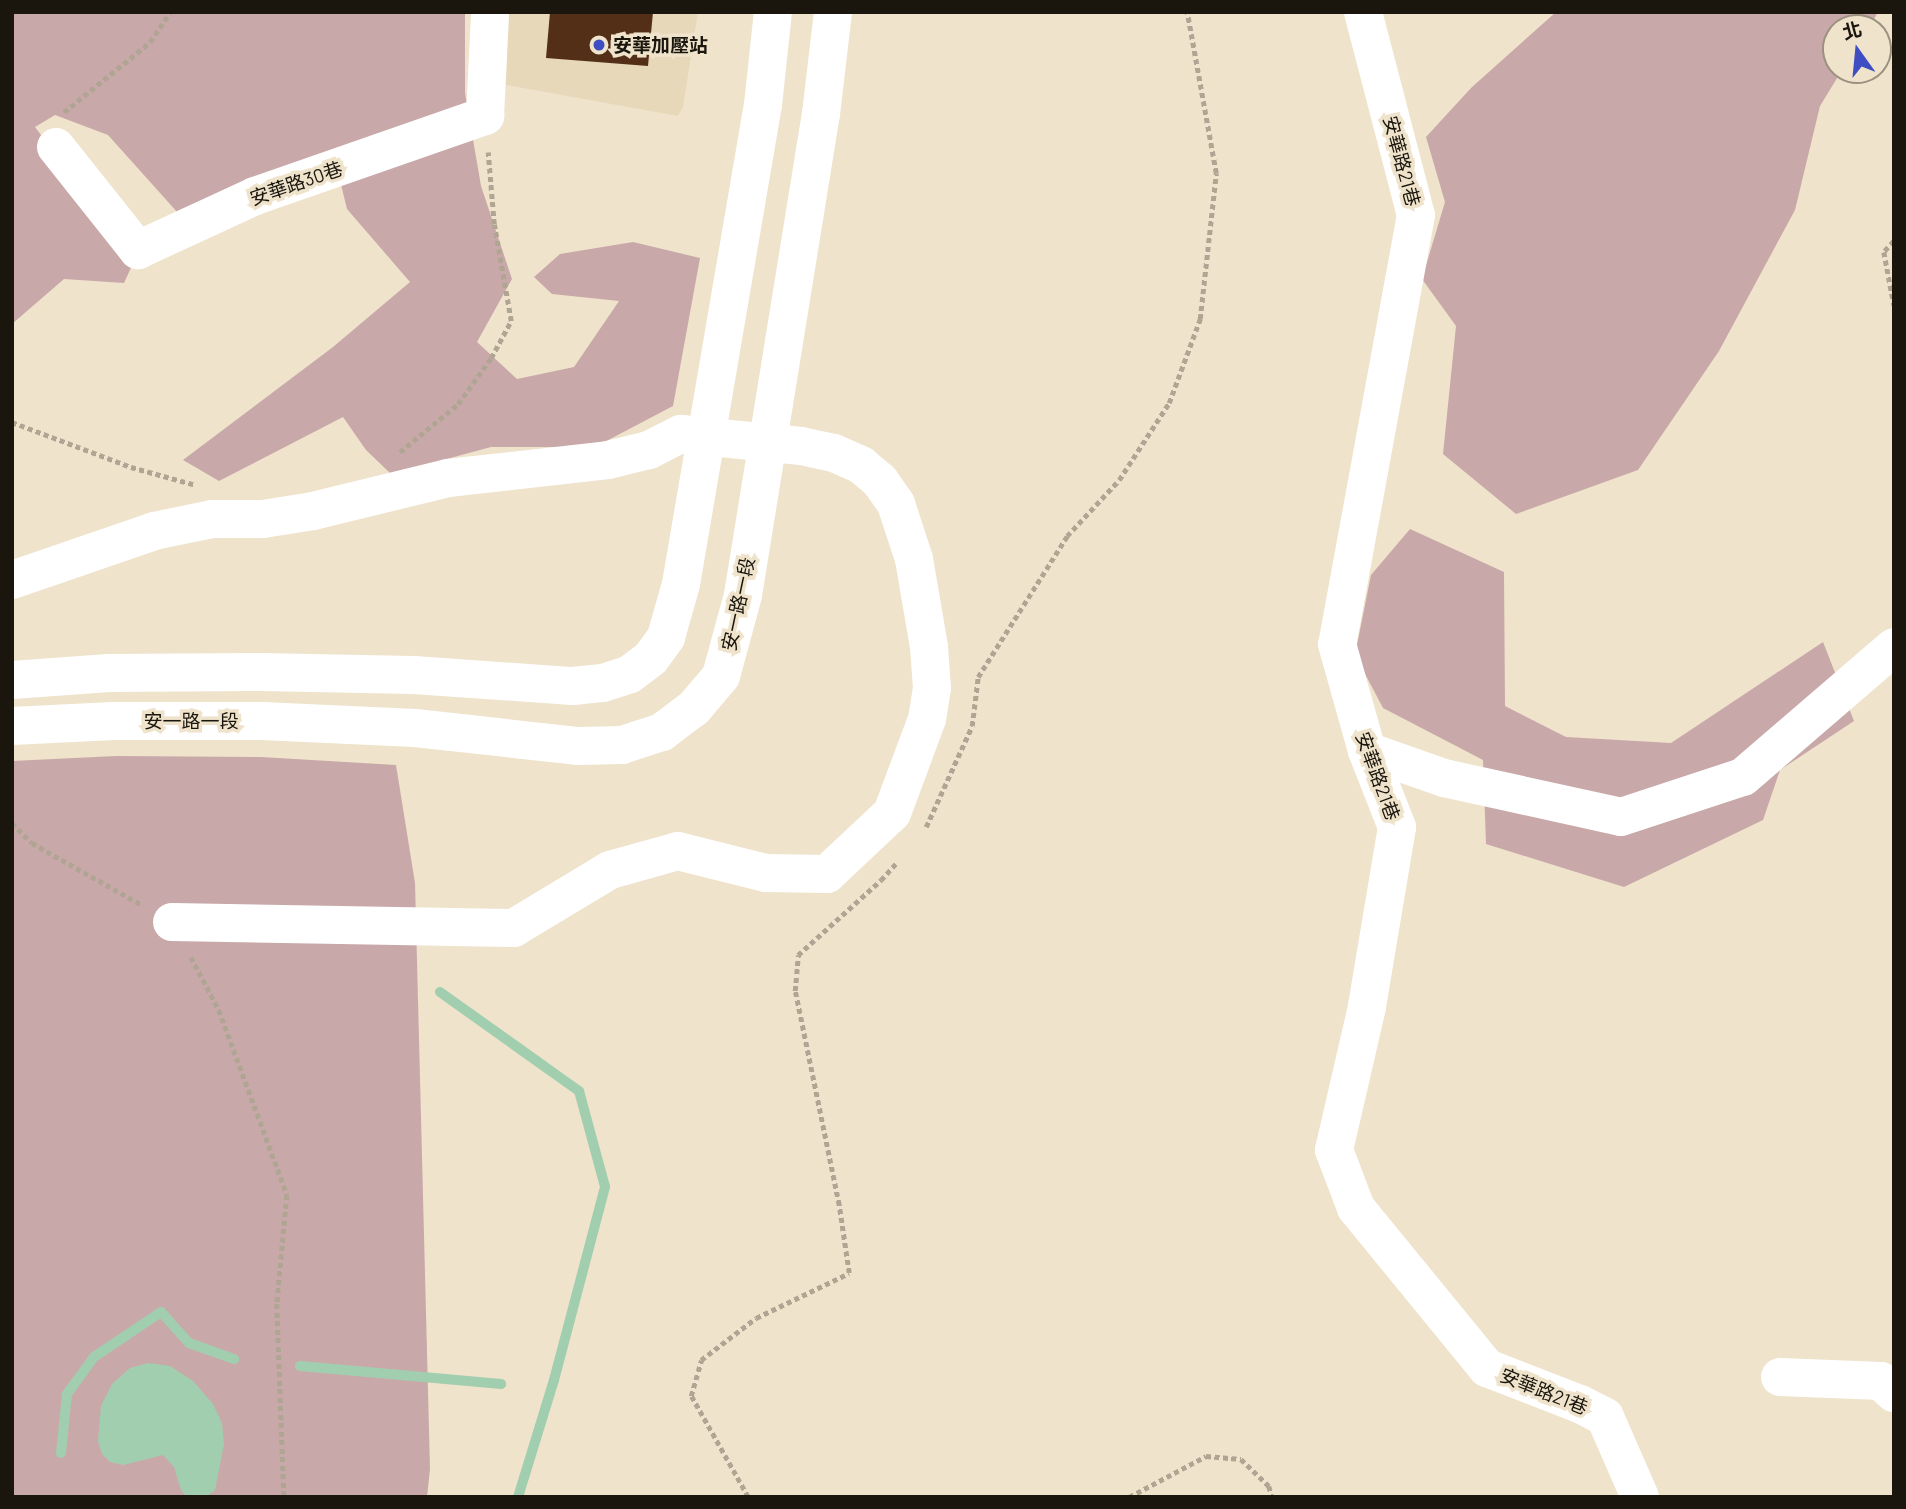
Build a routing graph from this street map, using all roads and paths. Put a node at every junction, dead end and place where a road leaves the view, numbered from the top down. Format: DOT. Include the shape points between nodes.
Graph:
graph roads {
  1 [pos="170,12"];
  2 [pos="490,12"];
  3 [pos="751,12"];
  4 [pos="773,12"];
  5 [pos="833,12"];
  6 [pos="1187,12"];
  7 [pos="1363,12"];
  8 [pos="485,116"];
  9 [pos="56,147"];
  10 [pos="1894,241"];
  11 [pos="1894,305"];
  12 [pos="12,422"];
  13 [pos="681,434"];
  14 [pos="388,457"];
  15 [pos="201,487"];
  16 [pos="12,580"];
  17 [pos="1894,648"];
  18 [pos="12,680"];
  19 [pos="12,726"];
  20 [pos="1367,751"];
  21 [pos="12,823"];
  22 [pos="923,832"];
  23 [pos="906,851"];
  24 [pos="172,922"];
  25 [pos="1780,1377"];
  26 [pos="1894,1393"];
  27 [pos="284,1497"];
  28 [pos="748,1497"];
  29 [pos="1129,1497"];
  30 [pos="1272,1497"];
  31 [pos="1640,1497"];
  1 -- 9 [label="path" via="150,42 65,109"];
  2 -- 8 [label="street"];
  3 -- 13 [label="street"];
  4 -- 18 [label="street" via="763,105 681,584 666,637 650,658 630,674 573,687 415,675 261,671"];
  5 -- 19 [label="street, 安一路一段" via="819,128 743,595 721,676 694,708 662,732 622,745 579,746 415,728 262,721"];
  6 -- 22 [label="path" via="1216,173 1200,319 1169,403 1119,480 1067,536 978,677 972,726"];
  7 -- 20 [label="street, 安華路21巷" via="1416,215 1337,644"];
  8 -- 9 [label="street, 安華路30巷" via="255,196 138,250"];
  8 -- 14 [label="path" via="494,225 511,321 458,404"];
  10 -- 11 [label="path" via="1884,252"];
  12 -- 15 [label="path" via="131,467"];
  13 -- 16 [label="street" via="649,450 608,460 448,478 313,511 262,519 212,519 154,531"];
  13 -- 24 [label="street" via="834,453 861,465 880,481 895,504 914,559 932,688 927,719 892,813 827,874 766,873 678,851 610,870 514,928"];
  17 -- 20 [label="street" via="1743,777 1620,817 1444,778"];
  20 -- 31 [label="street, 安華路21巷" via="1397,827 1367,1007 1334,1150 1356,1208 1487,1368 1605,1418"];
  21 -- 24 [label="path" via="32,843"];
  23 -- 28 [label="path" via="881,880 797,955 795,991 849,1273 756,1318 701,1360 691,1396"];
  24 -- 27 [label="path" via="219,1010 287,1195 277,1304"];
  25 -- 26 [label="street" via="1881,1381"];
  29 -- 30 [label="path" via="1206,1456 1241,1459 1269,1486"];
}
